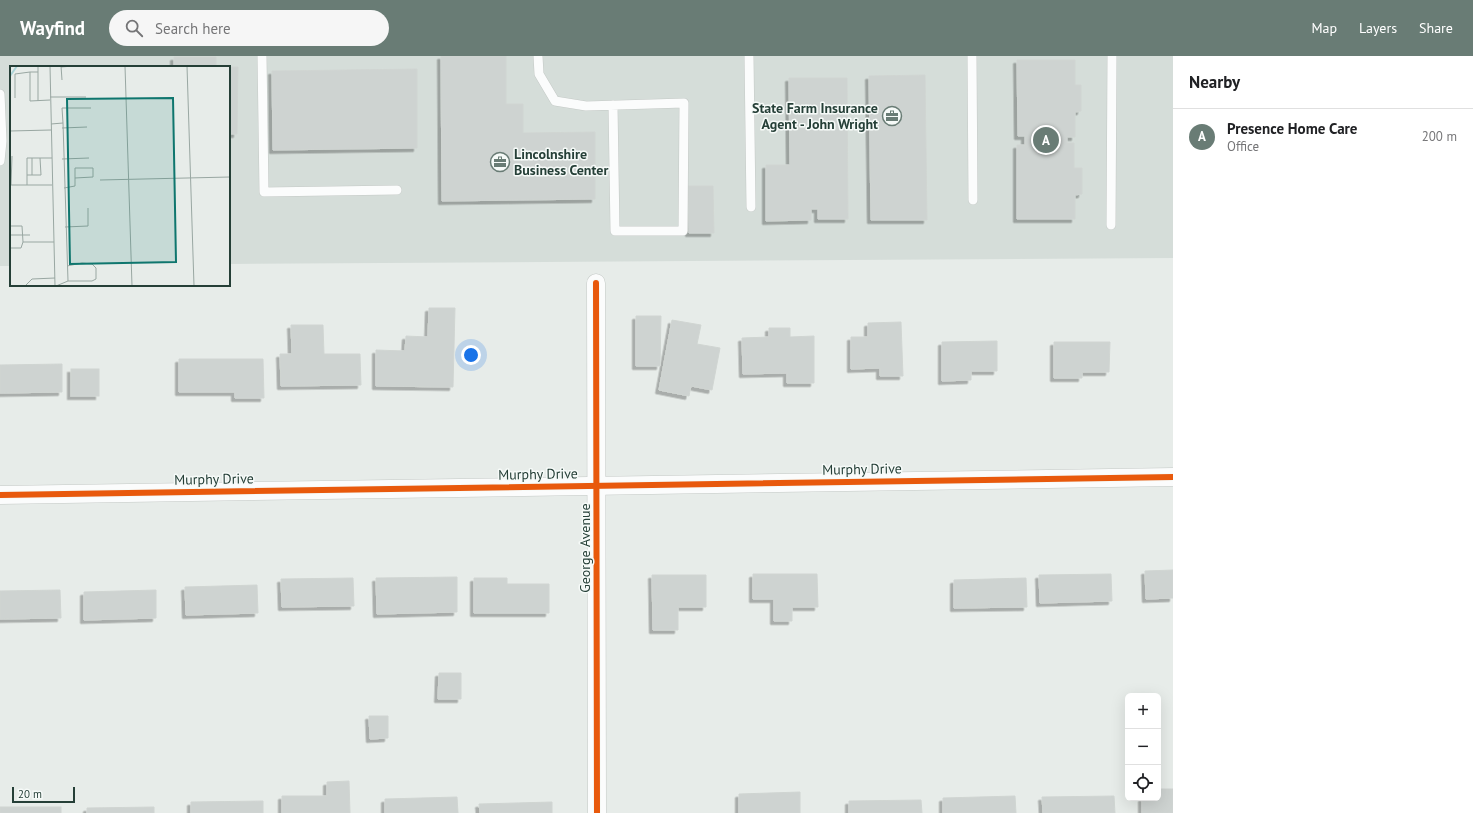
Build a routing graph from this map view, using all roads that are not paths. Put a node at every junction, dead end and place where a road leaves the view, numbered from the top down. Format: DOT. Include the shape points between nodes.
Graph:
graph roads {
  1 [pos="262,56"];
  2 [pos="538,56"];
  3 [pos="749,56"];
  4 [pos="972,56"];
  5 [pos="1112,56"];
  6 [pos="0,94"];
  7 [pos="613,105"];
  8 [pos="0,161"];
  9 [pos="398,190"];
  10 [pos="973,200"];
  11 [pos="751,207"];
  12 [pos="1111,225"];
  13 [pos="596,282"];
  14 [pos="1173,477"];
  15 [pos="596,485"];
  16 [pos="0,495"];
  17 [pos="598,813"];
  1 -- 9 [label="lane" via="264,192"];
  2 -- 7 [label="lane" via="538,74 555,101 586,106"];
  3 -- 11 [label="lane"];
  4 -- 10 [label="lane"];
  5 -- 12 [label="lane"];
  6 -- 8 [label="lane"];
  7 -- 7 [label="lane" via="684,103 683,231 615,231"];
  13 -- 15 [label="street, George Avenue"];
  14 -- 15 [label="street, Murphy Drive"];
  15 -- 16 [label="street, Murphy Drive"];
  15 -- 17 [label="street, George Avenue"];
}
